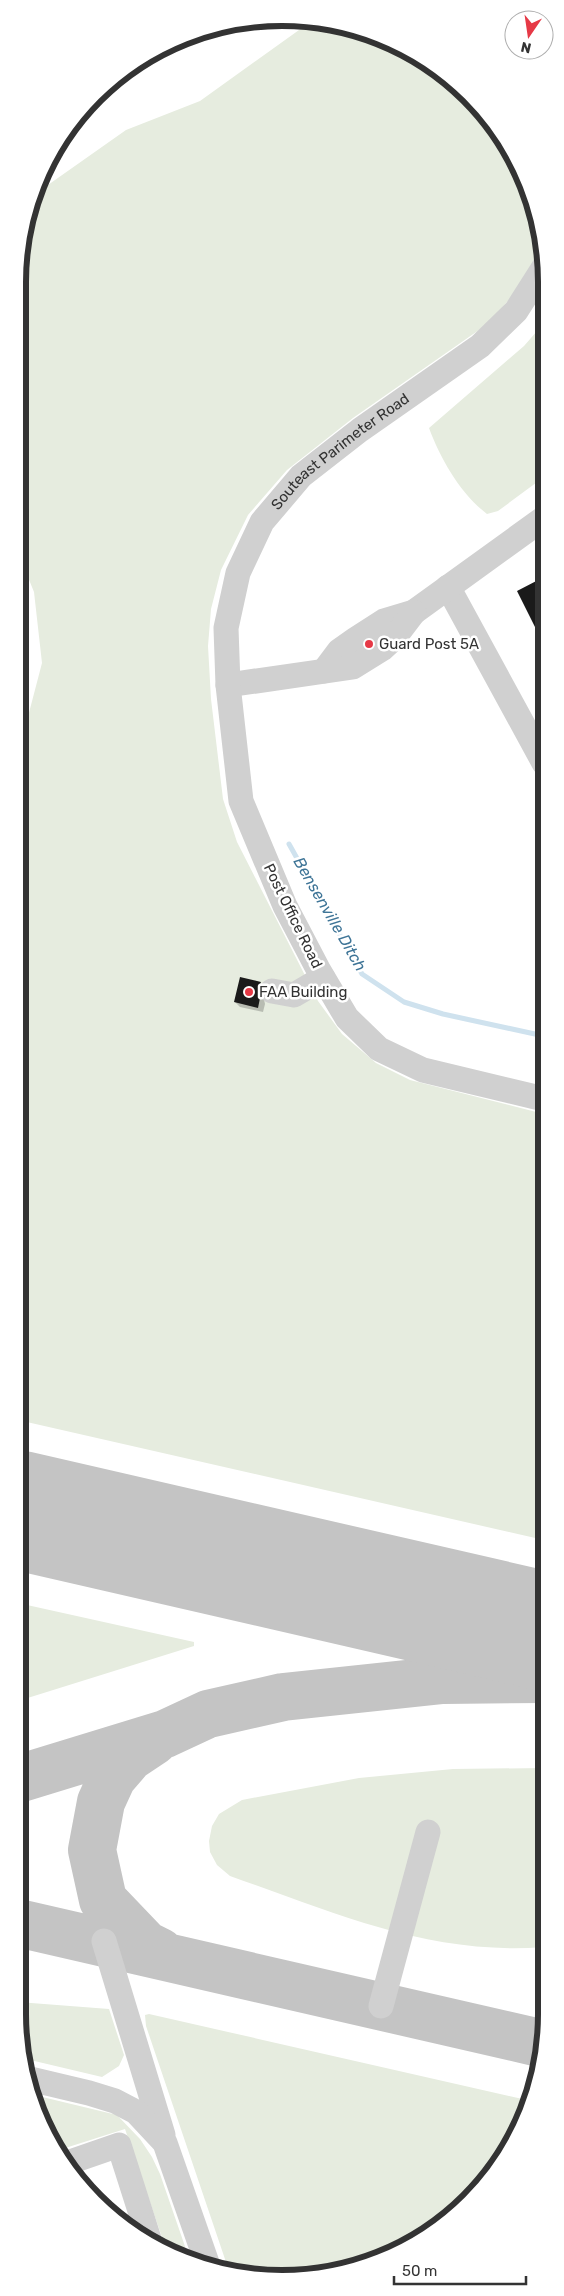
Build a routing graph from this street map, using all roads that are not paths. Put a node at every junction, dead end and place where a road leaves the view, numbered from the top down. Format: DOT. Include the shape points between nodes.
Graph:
graph roads {
  1 [pos="538,277"];
  2 [pos="538,522"];
  3 [pos="448,587"];
  4 [pos="228,686"];
  5 [pos="538,753"];
  6 [pos="323,978"];
  7 [pos="272,992"];
  8 [pos="538,1098"];
  9 [pos="428,1832"];
  10 [pos="104,1941"];
  11 [pos="381,2006"];
  12 [pos="32,2068"];
  13 [pos="35,2080"];
  14 [pos="150,2096"];
  15 [pos="165,2142"];
  16 [pos="73,2161"];
  17 [pos="146,2231"];
  18 [pos="206,2258"];
  1 -- 4 [label="lane, Souteast Parimeter Road" via="516,311 480,346 360,430 301,476 262,522 238,572 226,628"];
  2 -- 3 [label="lane"];
  3 -- 4 [label="lane" via="414,612 382,649 353,667"];
  3 -- 5 [label="lane"];
  4 -- 6 [label="lane, Post Office Road" via="240,801 285,906"];
  6 -- 7 [label="lane" via="294,995"];
  6 -- 8 [label="lane, Post Office Road" via="347,1018 379,1049 423,1070"];
  9 -- 11 [label="lane"];
  10 -- 14 [label="lane"];
  12 -- 14 [label="lane"];
  13 -- 15 [label="lane" via="115,2101 136,2112"];
  14 -- 15 [label="lane"];
  15 -- 18 [label="lane"];
  16 -- 17 [label="lane" via="119,2144"];
}
